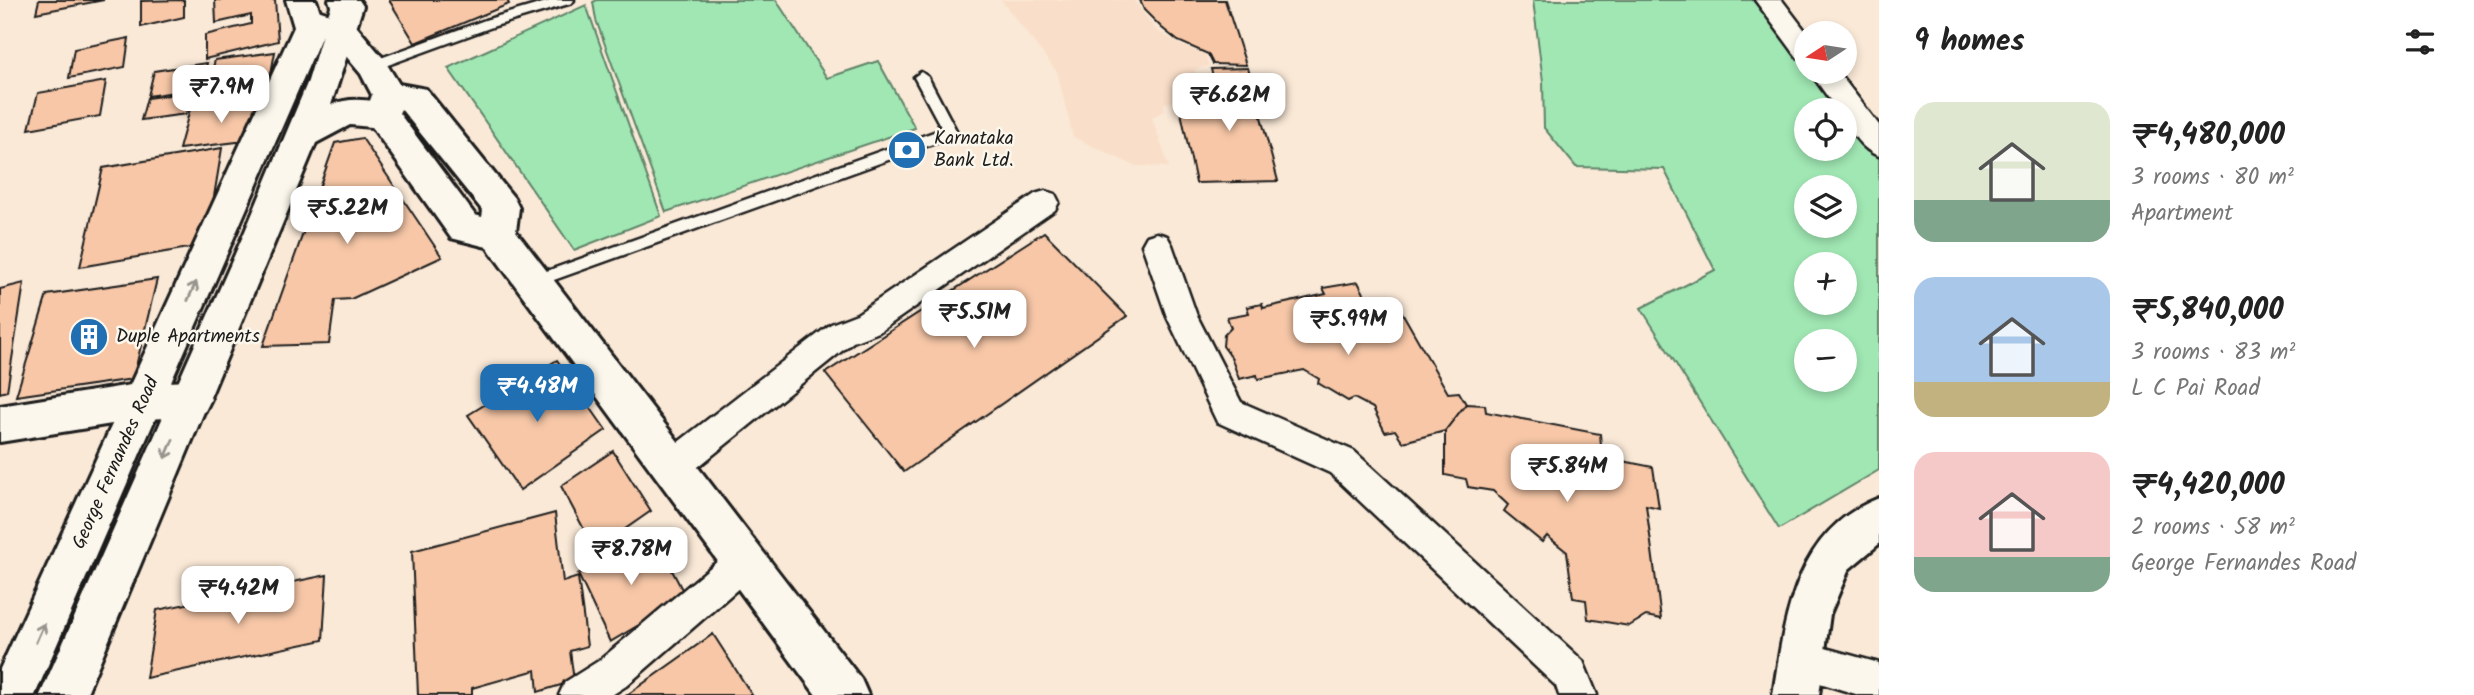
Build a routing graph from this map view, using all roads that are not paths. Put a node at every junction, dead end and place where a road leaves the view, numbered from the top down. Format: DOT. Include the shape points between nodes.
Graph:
graph roads {
  1 [pos="568,0"];
  2 [pos="1769,0"];
  3 [pos="323,12"];
  4 [pos="1794,34"];
  5 [pos="372,66"];
  6 [pos="921,77"];
  7 [pos="1832,84"];
  8 [pos="386,105"];
  9 [pos="302,135"];
  10 [pos="1879,145"];
  11 [pos="1045,202"];
  12 [pos="1157,245"];
  13 [pos="535,281"];
  14 [pos="191,399"];
  15 [pos="143,401"];
  16 [pos="0,424"];
  17 [pos="671,468"];
  18 [pos="1879,518"];
  19 [pos="743,562"];
  20 [pos="1798,678"];
  21 [pos="1879,682"];
  22 [pos="12,695"];
  23 [pos="63,695"];
  24 [pos="578,695"];
  25 [pos="845,695"];
  26 [pos="1578,695"];
  1 -- 5 [label="lane"];
  2 -- 4 [label="street"];
  3 -- 5 [label="main road"];
  3 -- 9 [label="main road" via="324,82"];
  15 -- 3 [label="main road, George Fernandes Road, one-way" via="310,27"];
  5 -- 8 [label="main road"];
  6 -- 13 [label="lane" via="950,132"];
  7 -- 10 [label="street"];
  8 -- 9 [label="main road" via="346,112"];
  8 -- 13 [label="main road" via="464,228 498,234"];
  9 -- 14 [label="main road"];
  11 -- 17 [label="street" via="867,323 842,333"];
  12 -- 26 [label="street" via="1182,317 1229,412 1342,462 1570,674"];
  13 -- 17 [label="main road"];
  14 -- 15 [label="main road"];
  14 -- 23 [label="main road, one-way"];
  15 -- 16 [label="main road"];
  22 -- 15 [label="main road, George Fernandes Road, one-way"];
  17 -- 19 [label="main road"];
  18 -- 20 [label="main road" via="1833,554 1808,612"];
  19 -- 24 [label="street" via="612,673"];
  19 -- 25 [label="main road"];
  20 -- 21 [label="street"];
}
